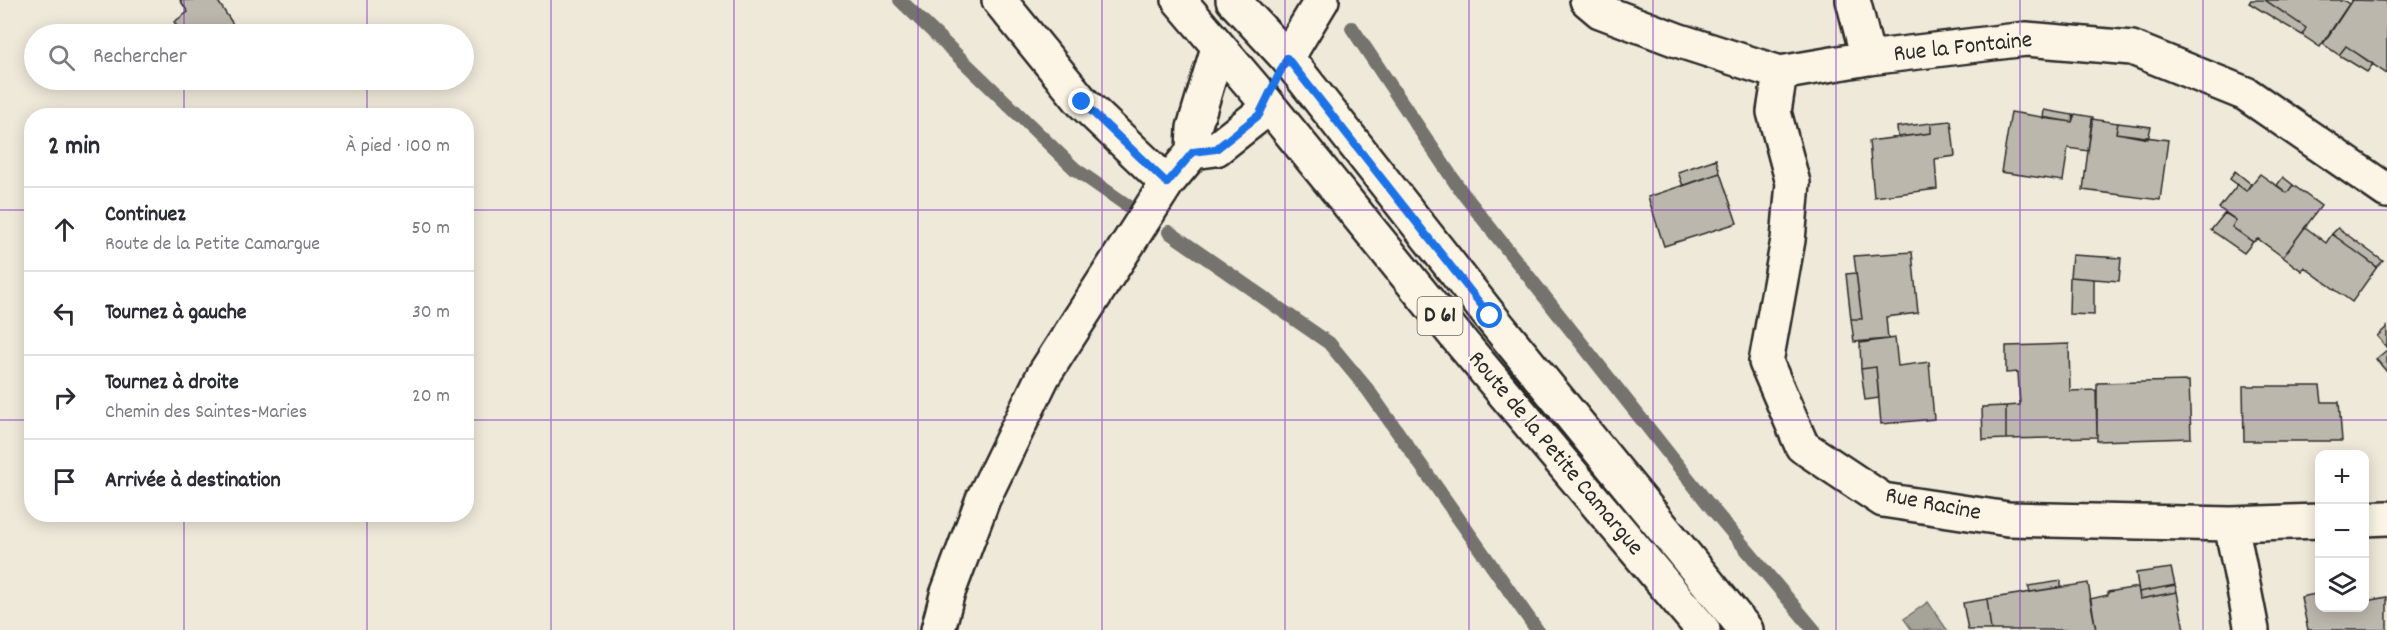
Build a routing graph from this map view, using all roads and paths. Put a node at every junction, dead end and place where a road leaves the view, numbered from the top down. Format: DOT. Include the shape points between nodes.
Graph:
graph roads {
  1 [pos="999,0"];
  2 [pos="1179,0"];
  3 [pos="1322,0"];
  4 [pos="1587,0"];
  5 [pos="1853,0"];
  6 [pos="1242,4"];
  7 [pos="1218,48"];
  8 [pos="1287,58"];
  9 [pos="1868,58"];
  10 [pos="1780,73"];
  11 [pos="1265,101"];
  12 [pos="1193,152"];
  13 [pos="1167,183"];
  14 [pos="2387,192"];
  15 [pos="2387,518"];
  16 [pos="2369,519"];
  17 [pos="2315,521"];
  18 [pos="2230,524"];
  19 [pos="938,630"];
  20 [pos="1703,630"];
  21 [pos="1746,630"];
  22 [pos="2252,630"];
  1 -- 13 [label="street" via="1082,102"];
  2 -- 7 [label="street, Route de la Petite Camargue / D 61"];
  3 -- 8 [label="street"];
  4 -- 10 [label="street, Rue la Fontaine" via="1600,11"];
  5 -- 9 [label="street"];
  6 -- 7 [label="street, D 61"];
  6 -- 8 [label="street, Route de la Petite Camargue / D 61"];
  7 -- 11 [label="street, Route de la Petite Camargue / D 61"];
  7 -- 12 [label="street" via="1194,128"];
  8 -- 11 [label="street"];
  8 -- 21 [label="street, Route de la Petite Camargue / D 61" via="1490,316"];
  9 -- 10 [label="street, Rue la Fontaine"];
  9 -- 14 [label="street, Rue la Fontaine" via="2026,39 2132,48 2246,94"];
  10 -- 18 [label="street, Rue Racine" via="1774,112 1793,183 1788,240 1766,362 1802,446 1883,500 2008,519"];
  11 -- 12 [label="street" via="1259,115 1216,149"];
  11 -- 20 [label="street, Route de la Petite Camargue / D 61" via="1455,336"];
  12 -- 13 [label="street"];
  13 -- 19 [label="street" via="1043,376 983,499"];
  15 -- 16 [label="street"];
  17 -- 18 [label="street, Rue Racine"];
  18 -- 22 [label="street"];
}
